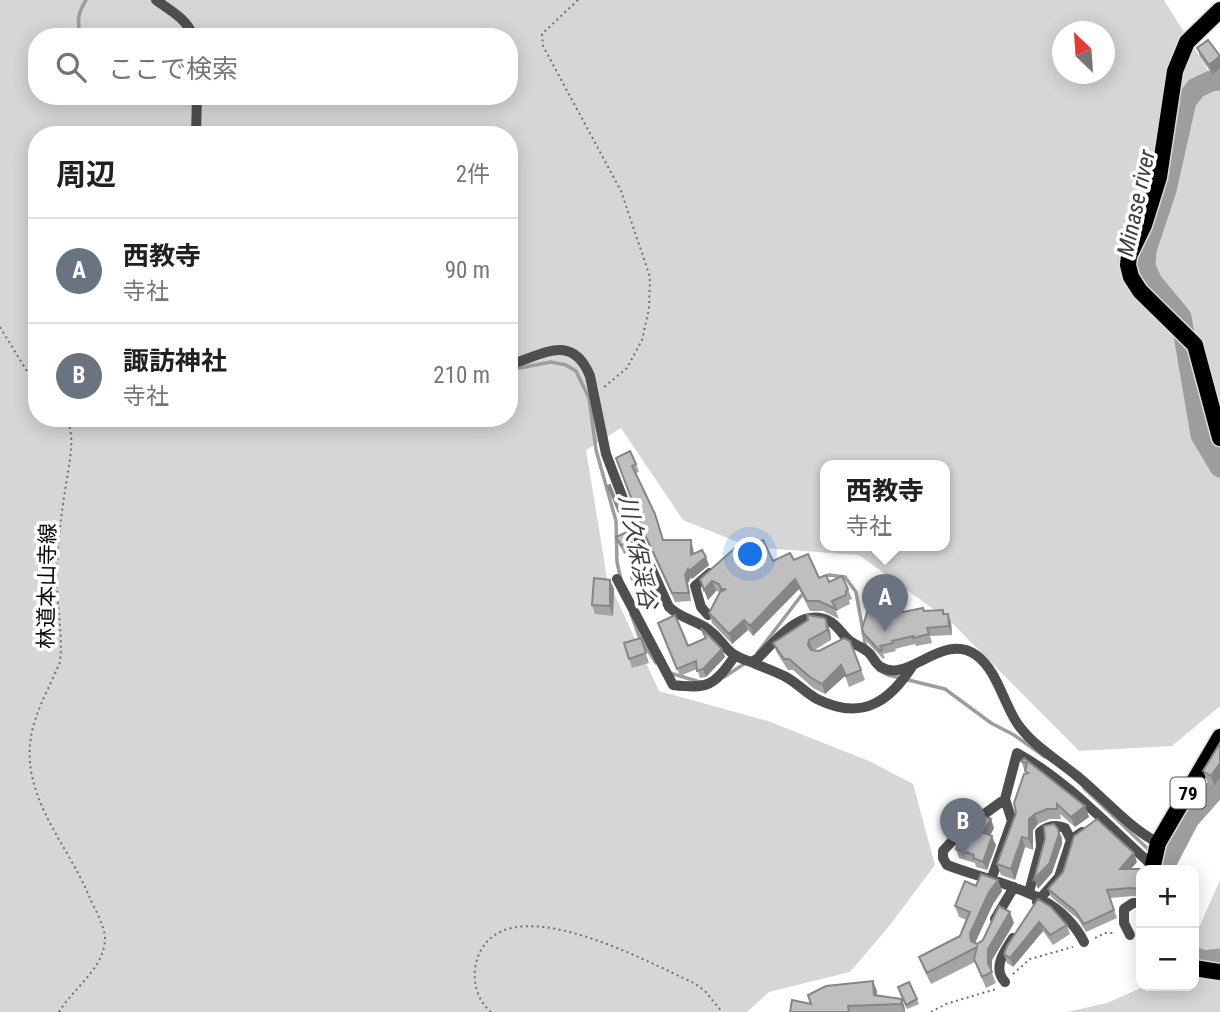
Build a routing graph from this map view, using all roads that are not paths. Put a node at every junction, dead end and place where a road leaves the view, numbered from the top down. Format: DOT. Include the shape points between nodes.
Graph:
graph roads {
  1 [pos="156,0"];
  2 [pos="1220,10"];
  3 [pos="190,28"];
  4 [pos="197,105"];
  5 [pos="195,126"];
  6 [pos="518,362"];
  7 [pos="1220,438"];
  8 [pos="722,564"];
  9 [pos="617,579"];
  10 [pos="702,626"];
  11 [pos="734,657"];
  12 [pos="751,662"];
  13 [pos="913,664"];
  14 [pos="1220,737"];
  15 [pos="1088,785"];
  16 [pos="1079,796"];
  17 [pos="1005,799"];
  18 [pos="1099,818"];
  19 [pos="1071,840"];
  20 [pos="1154,857"];
  21 [pos="990,880"];
  22 [pos="1014,887"];
  23 [pos="1029,892"];
  24 [pos="1041,897"];
  25 [pos="1136,903"];
  26 [pos="1033,908"];
  27 [pos="990,928"];
  28 [pos="1018,930"];
  29 [pos="1130,935"];
  30 [pos="1084,942"];
  31 [pos="1199,969"];
  32 [pos="1220,972"];
  33 [pos="1005,982"];
  1 -- 3 [label="street" via="179,14"];
  2 -- 7 [label="main road" via="1187,42 1175,71 1159,177 1129,256 1131,276 1140,291 1195,345"];
  4 -- 5 [label="street"];
  6 -- 10 [label="street" via="569,350 585,365 606,454 642,548 669,607"];
  8 -- 10 [label="street" via="695,586 701,607 711,611"];
  9 -- 11 [label="street" via="673,685 697,688 711,684"];
  10 -- 11 [label="street"];
  11 -- 12 [label="street"];
  12 -- 13 [label="street" via="787,677 817,699 842,707 869,708 894,691"];
  12 -- 13 [label="street" via="802,619 817,618 831,621 843,643 870,653 879,667 902,669"];
  13 -- 15 [label="street" via="955,648 974,653 993,677 1017,723"];
  14 -- 20 [label="main road, 79"];
  15 -- 16 [label="street"];
  15 -- 20 [label="street" via="1142,834"];
  16 -- 17 [label="street" via="1017,753"];
  16 -- 18 [label="street"];
  17 -- 21 [label="street" via="1012,821"];
  17 -- 21 [label="street" via="943,851 947,865"];
  18 -- 19 [label="street"];
  18 -- 20 [label="street"];
  19 -- 23 [label="street" via="1059,825 1040,832 1041,847"];
  19 -- 24 [label="street" via="1059,877"];
  21 -- 22 [label="street"];
  22 -- 23 [label="street"];
  22 -- 27 [label="street"];
  23 -- 24 [label="street"];
  24 -- 26 [label="street"];
  24 -- 30 [label="street" via="1078,929"];
  25 -- 29 [label="street" via="1124,909"];
  28 -- 33 [label="street" via="999,963"];
  31 -- 32 [label="main road"];
}
